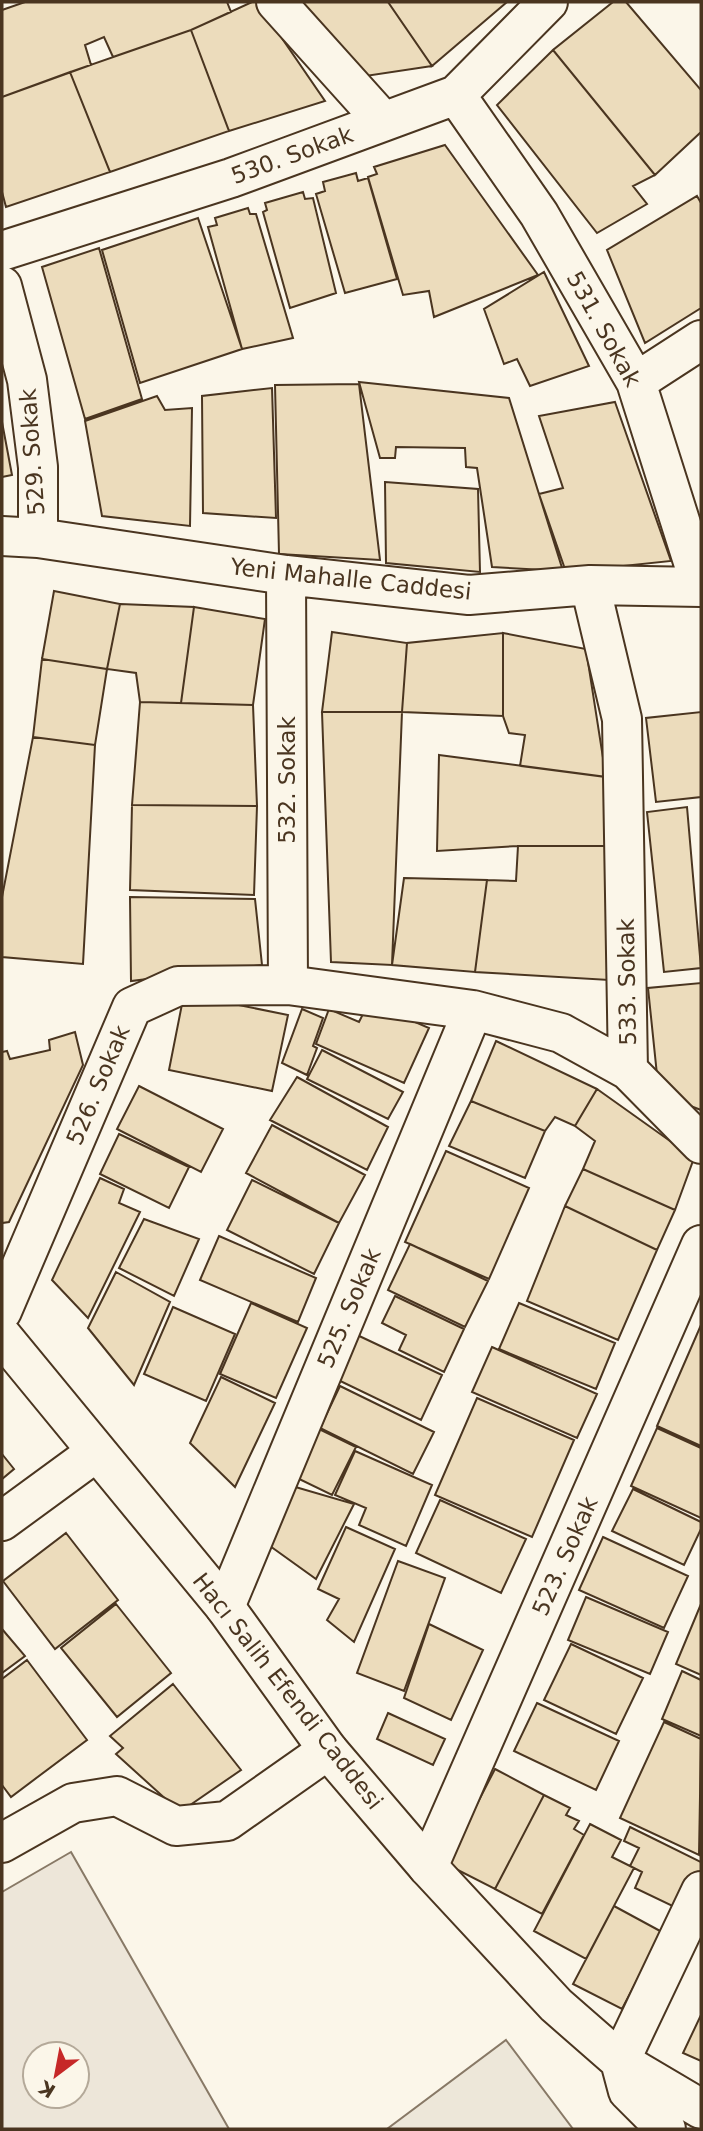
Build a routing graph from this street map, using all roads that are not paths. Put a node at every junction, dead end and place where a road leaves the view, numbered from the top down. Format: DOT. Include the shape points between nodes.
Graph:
graph roads {
  1 [pos="276,2"];
  2 [pos="548,2"];
  3 [pos="456,95"];
  4 [pos="383,121"];
  5 [pos="2,251"];
  6 [pos="2,286"];
  7 [pos="701,340"];
  8 [pos="635,382"];
  9 [pos="20,537"];
  10 [pos="286,576"];
  11 [pos="590,585"];
  12 [pos="701,587"];
  13 [pos="288,985"];
  14 [pos="474,1010"];
  15 [pos="628,1070"];
  16 [pos="701,1144"];
  17 [pos="701,1245"];
  18 [pos="2,1311"];
  19 [pos="2,1336"];
  20 [pos="96,1453"];
  21 [pos="2,1521"];
  22 [pos="225,1606"];
  23 [pos="328,1751"];
  24 [pos="2,1843"];
  25 [pos="428,1867"];
  26 [pos="701,1891"];
  27 [pos="620,2061"];
  28 [pos="701,2109"];
  29 [pos="666,2129"];
  1 -- 4 [label="street"];
  2 -- 3 [label="street, 530. Sokak"];
  3 -- 4 [label="street, 530. Sokak"];
  3 -- 8 [label="street, 531. Sokak" via="539,214"];
  4 -- 5 [label="street, 530. Sokak" via="231,178"];
  6 -- 9 [label="street, 529. Sokak" via="27,380 38,467"];
  7 -- 8 [label="street"];
  8 -- 12 [label="street, 531. Sokak"];
  9 -- 10 [label="street, Yeni Mahalle Caddesi"];
  10 -- 11 [label="street, Yeni Mahalle Caddesi" via="469,595"];
  10 -- 13 [label="street, 532. Sokak"];
  11 -- 12 [label="street, Yeni Mahalle Caddesi"];
  11 -- 15 [label="street, 533. Sokak" via="622,719"];
  13 -- 14 [label="street, 533. Sokak"];
  13 -- 18 [label="street, 526. Sokak" via="178,986 132,1007"];
  14 -- 15 [label="street, 533. Sokak" via="561,1033"];
  14 -- 22 [label="street, 525. Sokak"];
  15 -- 16 [label="street"];
  17 -- 25 [label="street, 523. Sokak"];
  19 -- 20 [label="street, Hacı Salih Efendi Caddesi"];
  20 -- 21 [label="street"];
  20 -- 22 [label="street, Hacı Salih Efendi Caddesi"];
  22 -- 23 [label="street, Hacı Salih Efendi Caddesi"];
  23 -- 24 [label="street" via="227,1821 176,1826 117,1796 73,1803"];
  23 -- 25 [label="street, Hacı Salih Efendi Caddesi"];
  25 -- 27 [label="street, Hacı Salih Efendi Caddesi" via="556,2005"];
  26 -- 27 [label="street"];
  27 -- 28 [label="street, Hacı Salih Efendi Caddesi"];
  27 -- 29 [label="street" via="628,2091"];
}
